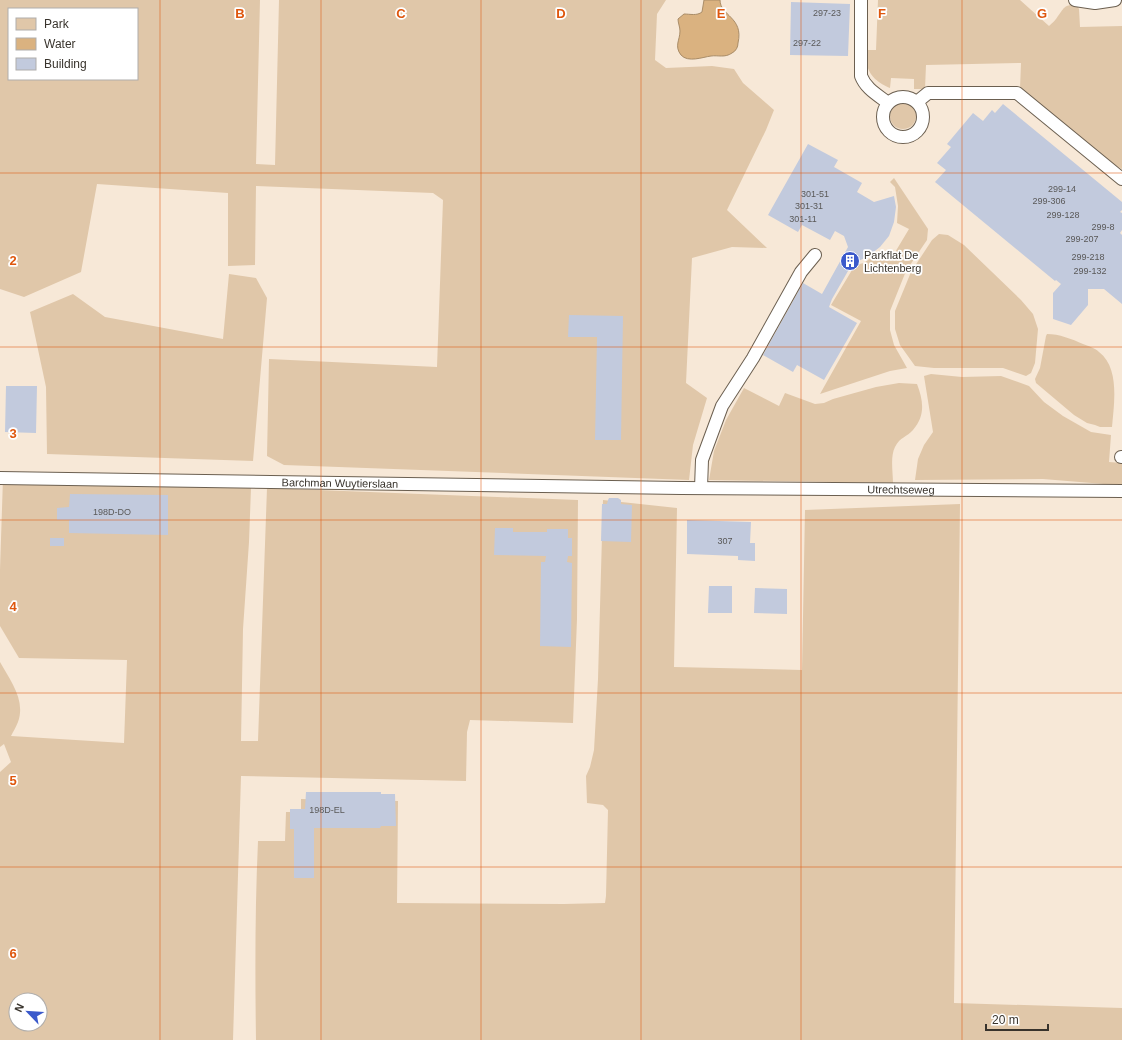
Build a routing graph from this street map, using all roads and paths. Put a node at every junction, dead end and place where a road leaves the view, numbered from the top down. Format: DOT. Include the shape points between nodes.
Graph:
graph roads {
  1 [pos="861,0"];
  2 [pos="1075,0"];
  3 [pos="1115,0"];
  4 [pos="917,102"];
  5 [pos="888,103"];
  6 [pos="1122,179"];
  7 [pos="815,255"];
  8 [pos="0,478"];
  9 [pos="681,488"];
  10 [pos="701,488"];
  11 [pos="1122,492"];
  1 -- 5 [label="lane" via="861,76 869,88"];
  2 -- 3 [label="lane" via="1095,3"];
  4 -- 5 [label="lane" via="902,96"];
  4 -- 5 [label="lane" via="922,109 922,124 918,131 903,138 889,132 884,125 882,117"];
  4 -- 6 [label="lane" via="928,93 1017,93"];
  7 -- 10 [label="lane" via="801,272 722,406 702,460"];
  8 -- 9 [label="lane, Barchman Wuytierslaan"];
  9 -- 10 [label="lane, Utrechtseweg"];
  10 -- 11 [label="lane, Utrechtseweg"];
}
